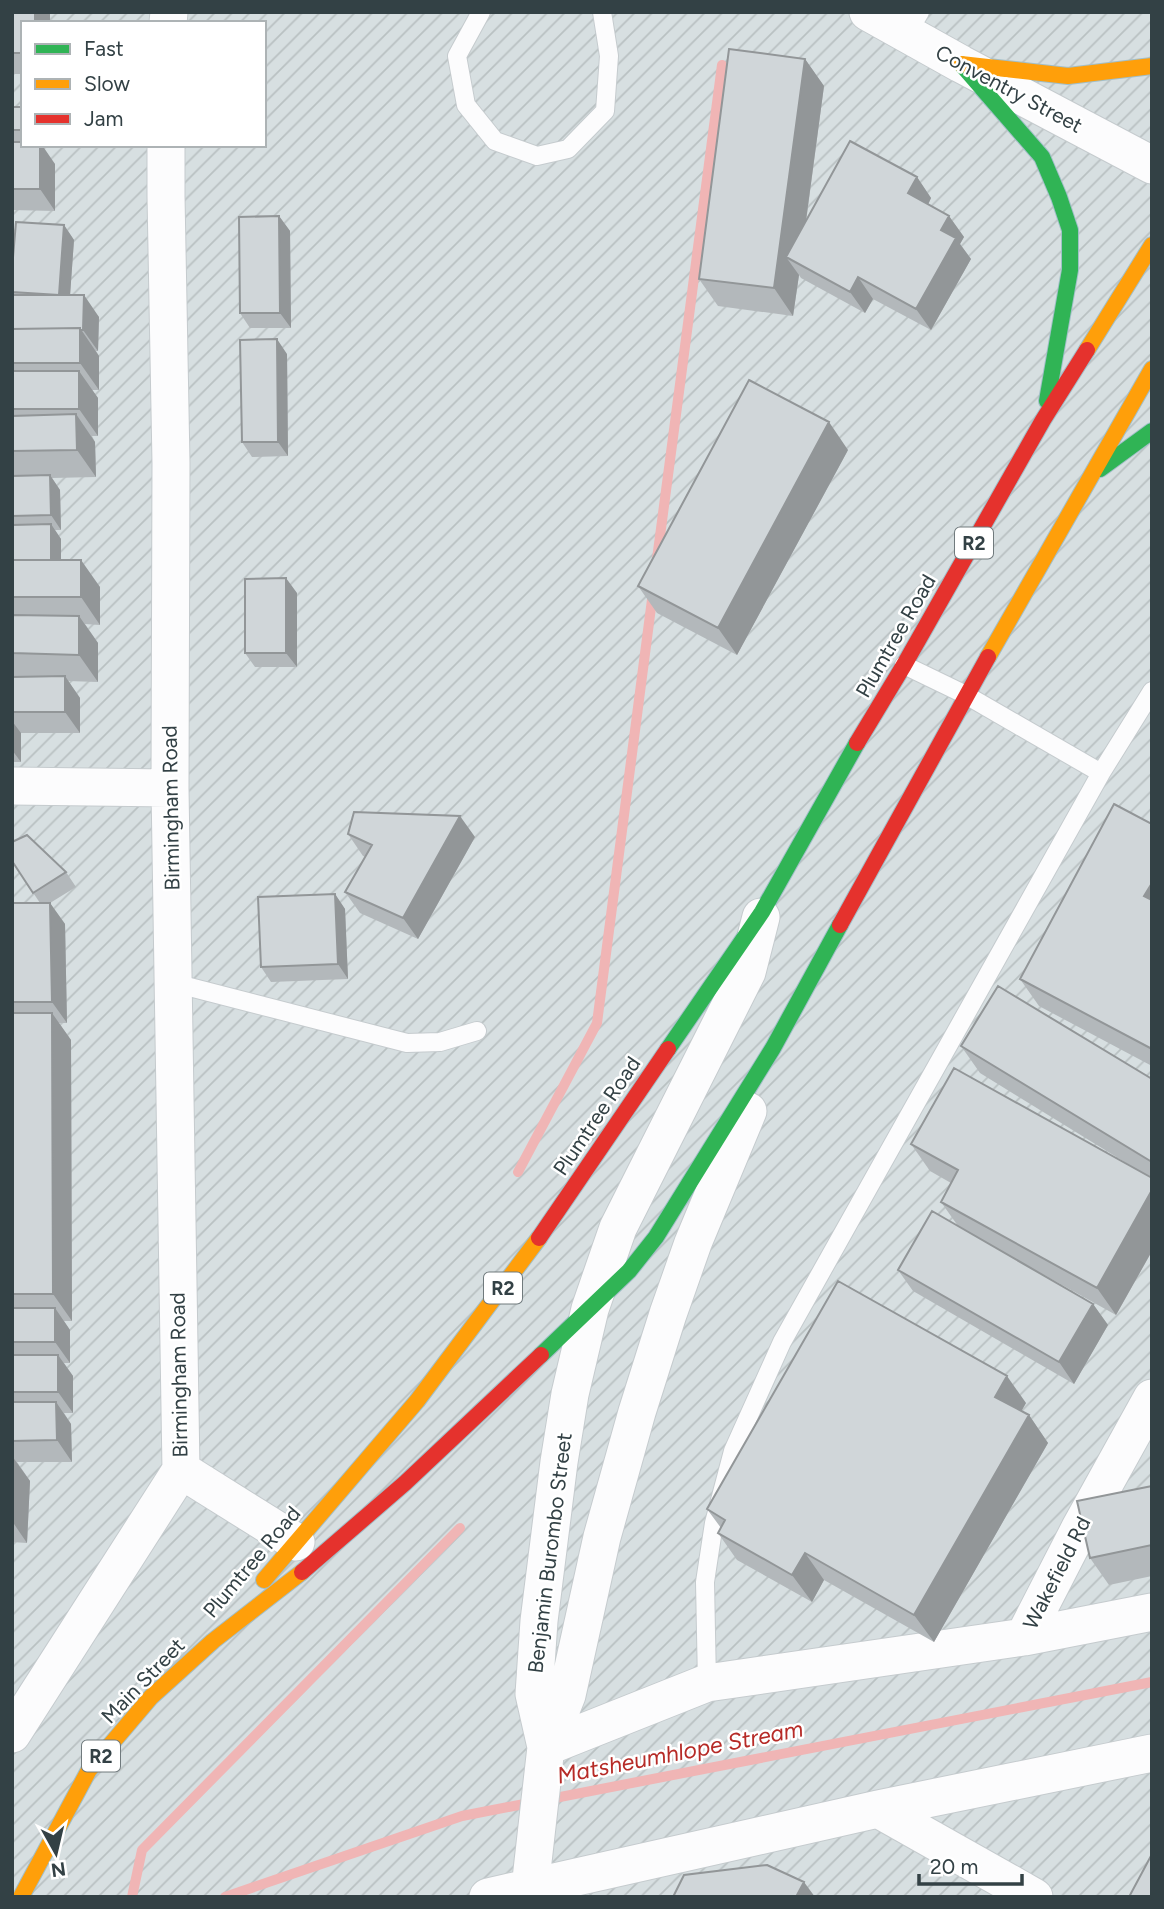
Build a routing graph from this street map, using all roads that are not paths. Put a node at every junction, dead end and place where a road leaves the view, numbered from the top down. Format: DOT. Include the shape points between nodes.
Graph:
graph roads {
  1 [pos="481,12"];
  2 [pos="602,12"];
  3 [pos="868,12"];
  4 [pos="914,23"];
  5 [pos="961,64"];
  6 [pos="1152,66"];
  7 [pos="166,147"];
  8 [pos="1152,165"];
  9 [pos="1152,245"];
  10 [pos="1152,369"];
  11 [pos="1043,421"];
  12 [pos="1152,431"];
  13 [pos="1089,477"];
  14 [pos="904,666"];
  15 [pos="1152,691"];
  16 [pos="966,695"];
  17 [pos="1101,773"];
  18 [pos="12,786"];
  19 [pos="170,788"];
  20 [pos="762,912"];
  21 [pos="174,983"];
  22 [pos="477,1031"];
  23 [pos="773,1048"];
  24 [pos="590,1309"];
  25 [pos="1152,1398"];
  26 [pos="181,1470"];
  27 [pos="296,1542"];
  28 [pos="1152,1612"];
  29 [pos="1024,1637"];
  30 [pos="213,1641"];
  31 [pos="707,1683"];
  32 [pos="14,1727"];
  33 [pos="1152,1753"];
  34 [pos="544,1756"];
  35 [pos="878,1809"];
  36 [pos="531,1881"];
  37 [pos="21,1897"];
  38 [pos="488,1897"];
  39 [pos="1034,1897"];
  1 -- 2 [label="lane" via="457,56 466,105 495,141 537,156 568,149 605,111 609,55"];
  3 -- 4 [label="street, Conventry Street"];
  4 -- 5 [label="street, Conventry Street"];
  5 -- 6 [label="highway" via="1068,76"];
  5 -- 8 [label="street, Conventry Street"];
  5 -- 11 [label="highway" via="1042,157 1070,230 1070,270"];
  7 -- 19 [label="street, Birmingham Road"];
  9 -- 11 [label="highway, Plumtree Road / R2"];
  10 -- 13 [label="highway, Plumtree Road / R2"];
  11 -- 14 [label="highway, Plumtree Road / R2"];
  12 -- 13 [label="highway"];
  13 -- 16 [label="highway, Plumtree Road / R2"];
  14 -- 16 [label="lane"];
  14 -- 20 [label="highway, Plumtree Road / R2"];
  15 -- 17 [label="lane"];
  16 -- 17 [label="lane"];
  16 -- 23 [label="highway, Plumtree Road / R2"];
  17 -- 31 [label="lane" via="782,1342 733,1451 714,1523 705,1582"];
  18 -- 19 [label="street"];
  19 -- 21 [label="street, Birmingham Road"];
  20 -- 24 [label="street, Benjamin Burombo Street" via="747,972 618,1228"];
  20 -- 27 [label="highway, Plumtree Road / R2" via="523,1262 417,1401"];
  21 -- 22 [label="lane" via="407,1043 440,1042"];
  21 -- 26 [label="street, Birmingham Road"];
  23 -- 24 [label="highway, Plumtree Road / R2" via="656,1237"];
  23 -- 34 [label="street, Benjamin Burombo Street" via="668,1314 602,1537 567,1695"];
  24 -- 30 [label="highway, Plumtree Road / R2" via="405,1483"];
  24 -- 34 [label="street, Benjamin Burombo Street" via="559,1462 538,1633 534,1695"];
  25 -- 29 [label="street, Wakefield Rd"];
  26 -- 27 [label="street"];
  26 -- 32 [label="street"];
  27 -- 30 [label="highway, Plumtree Road / R2"];
  28 -- 29 [label="street"];
  29 -- 31 [label="street"];
  30 -- 37 [label="highway, Main Street / R2" via="151,1697 89,1770"];
  31 -- 34 [label="street"];
  33 -- 35 [label="street"];
  34 -- 36 [label="street, Benjamin Burombo Street"];
  35 -- 36 [label="street"];
  35 -- 39 [label="street"];
  36 -- 38 [label="street"];
}
